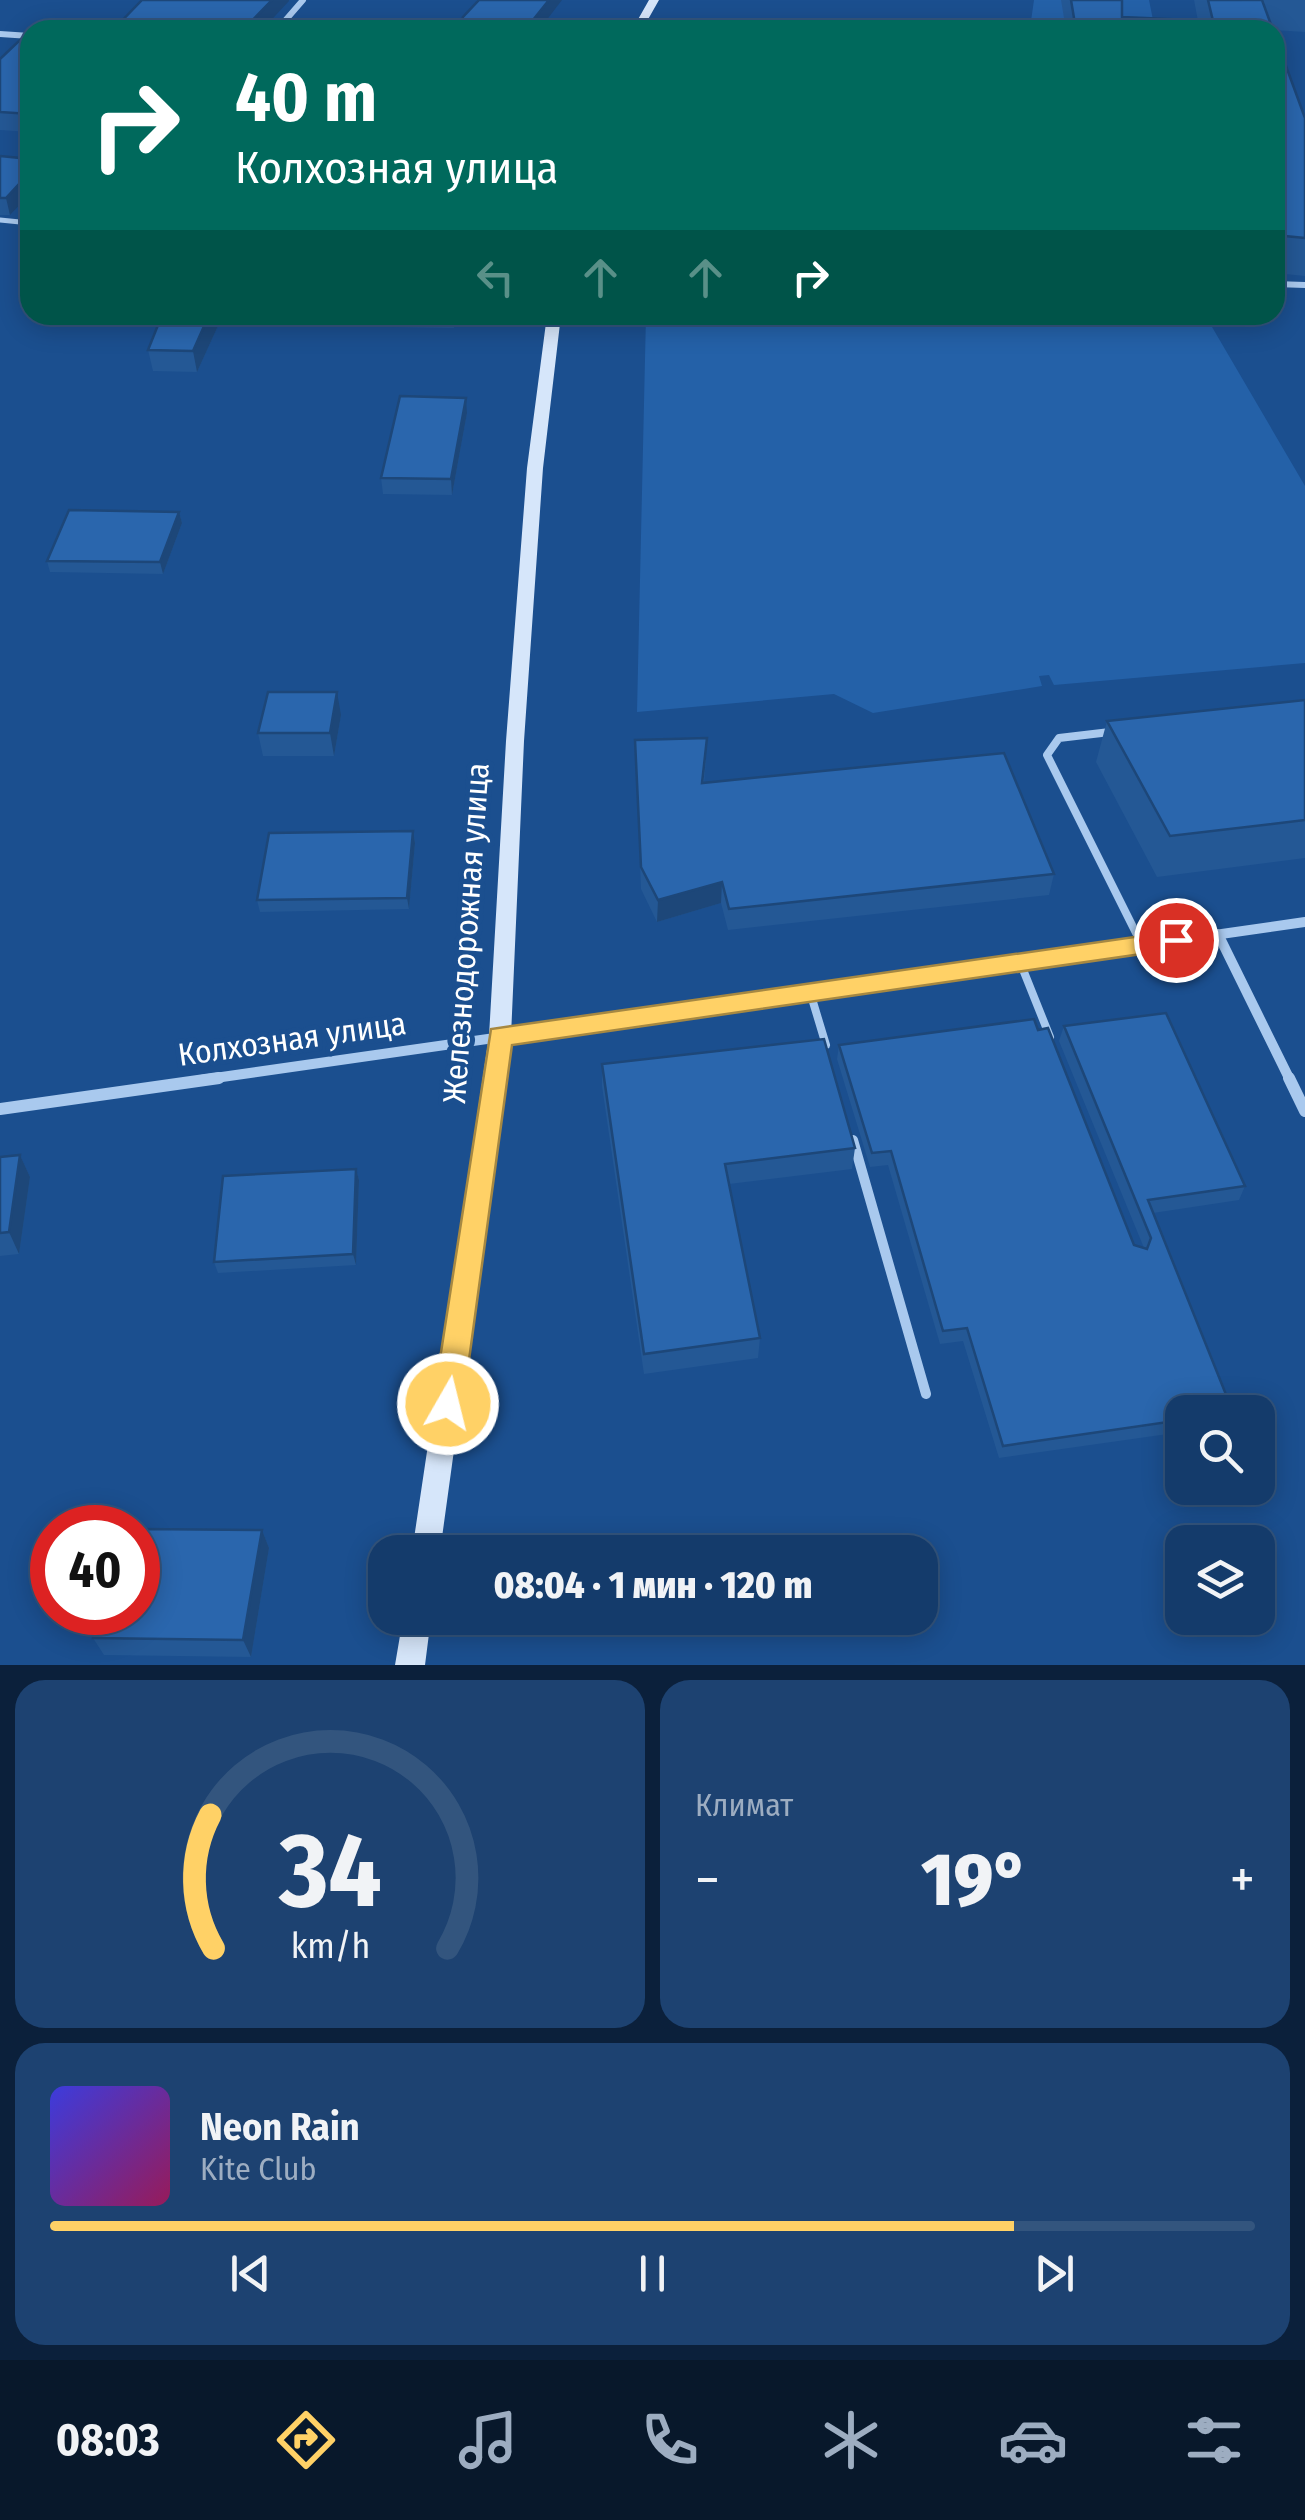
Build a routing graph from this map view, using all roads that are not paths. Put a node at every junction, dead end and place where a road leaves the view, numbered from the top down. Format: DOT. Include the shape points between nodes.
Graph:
graph roads {
  1 [pos="303,0"];
  2 [pos="286,20"];
  3 [pos="553,325"];
  4 [pos="1113,731"];
  5 [pos="1305,922"];
  6 [pos="1218,934"];
  7 [pos="1142,945"];
  8 [pos="1020,962"];
  9 [pos="810,992"];
  10 [pos="500,1036"];
  11 [pos="826,1048"];
  12 [pos="1057,1054"];
  13 [pos="0,1109"];
  14 [pos="1305,1110"];
  15 [pos="848,1125"];
  16 [pos="926,1394"];
  17 [pos="428,1535"];
  18 [pos="414,1635"];
  19 [pos="410,1665"];
  1 -- 2 [label="street"];
  3 -- 10 [label="street, Железнодорожная улица" via="519,682"];
  4 -- 7 [label="lane" via="1059,738 1047,754"];
  5 -- 6 [label="street, Колхозная улица"];
  6 -- 7 [label="street, Колхозная улица"];
  6 -- 14 [label="street"];
  7 -- 8 [label="street, Колхозная улица"];
  8 -- 9 [label="street, Колхозная улица"];
  8 -- 12 [label="lane"];
  9 -- 10 [label="street, Колхозная улица"];
  9 -- 11 [label="lane"];
  10 -- 13 [label="street, Колхозная улица"];
  10 -- 17 [label="street, Железнодорожная улица"];
  15 -- 16 [label="lane"];
  18 -- 19 [label="street"];
}
